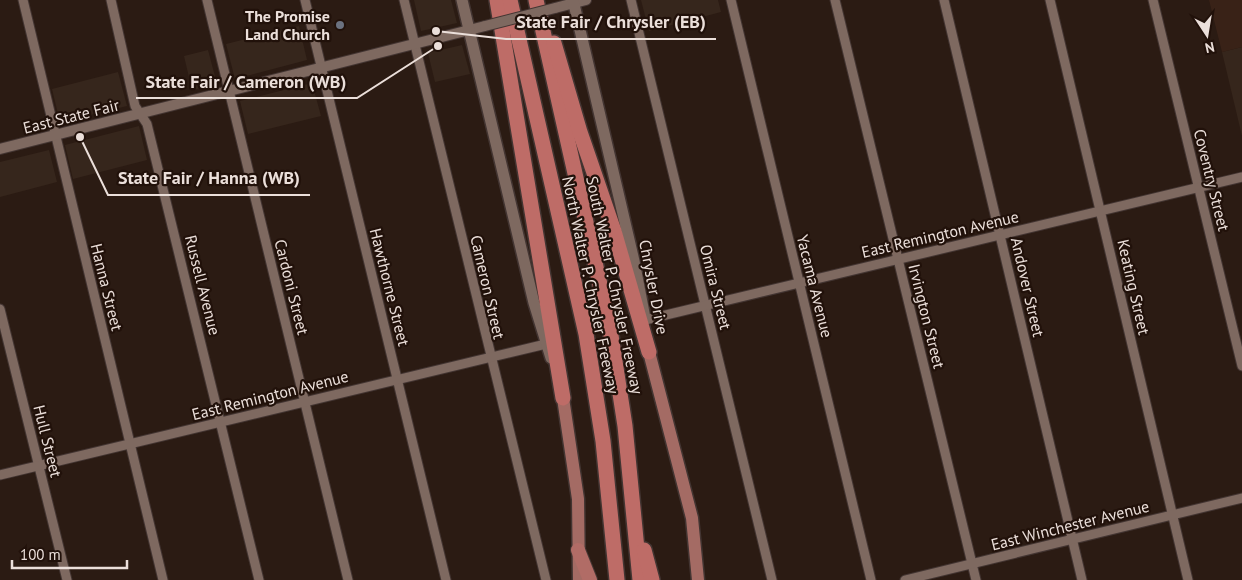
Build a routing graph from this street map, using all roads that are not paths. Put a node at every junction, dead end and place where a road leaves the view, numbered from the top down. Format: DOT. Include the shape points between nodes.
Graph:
graph roads {
  1 [pos="23,0"];
  2 [pos="111,0"];
  3 [pos="207,0"];
  4 [pos="305,0"];
  5 [pos="404,0"];
  6 [pos="462,0"];
  7 [pos="497,0"];
  8 [pos="510,0"];
  9 [pos="537,0"];
  10 [pos="586,0"];
  11 [pos="631,0"];
  12 [pos="730,0"];
  13 [pos="835,0"];
  14 [pos="944,0"];
  15 [pos="1050,0"];
  16 [pos="1153,0"];
  17 [pos="573,2"];
  18 [pos="469,30"];
  19 [pos="415,44"];
  20 [pos="321,68"];
  21 [pos="229,91"];
  22 [pos="141,113"];
  23 [pos="54,135"];
  24 [pos="0,150"];
  25 [pos="1242,177"];
  26 [pos="1198,187"];
  27 [pos="1100,211"];
  28 [pos="1000,236"];
  29 [pos="898,260"];
  30 [pos="799,283"];
  31 [pos="705,306"];
  32 [pos="0,309"];
  33 [pos="645,320"];
  34 [pos="546,344"];
  35 [pos="649,352"];
  36 [pos="490,357"];
  37 [pos="1242,366"];
  38 [pos="397,380"];
  39 [pos="563,398"];
  40 [pos="304,402"];
  41 [pos="221,422"];
  42 [pos="130,444"];
  43 [pos="38,466"];
  44 [pos="0,475"];
  45 [pos="1242,498"];
  46 [pos="1173,515"];
  47 [pos="634,516"];
  48 [pos="692,518"];
  49 [pos="1072,540"];
  50 [pos="578,550"];
  51 [pos="972,564"];
  52 [pos="67,580"];
  53 [pos="163,580"];
  54 [pos="259,580"];
  55 [pos="348,580"];
  56 [pos="446,580"];
  57 [pos="546,580"];
  58 [pos="579,580"];
  59 [pos="590,580"];
  60 [pos="617,580"];
  61 [pos="640,580"];
  62 [pos="652,580"];
  63 [pos="698,580"];
  64 [pos="707,580"];
  65 [pos="772,580"];
  66 [pos="871,580"];
  67 [pos="905,580"];
  68 [pos="976,580"];
  69 [pos="1082,580"];
  70 [pos="1188,580"];
  1 -- 23 [label="street, Hanna Street"];
  2 -- 22 [label="street, Russell Avenue" via="135,106"];
  3 -- 21 [label="street, Cardoni Street"];
  4 -- 20 [label="street, Hawthorne Street"];
  5 -- 19 [label="street, Cameron Street"];
  6 -- 18 [label="main road"];
  7 -- 39 [label="highway"];
  8 -- 60 [label="highway, North Walter P. Chrysler Freeway" via="586,334 603,441"];
  9 -- 35 [label="highway" via="547,18"];
  9 -- 47 [label="highway, South Walter P. Chrysler Freeway" via="610,329 625,426"];
  10 -- 17 [label="street, East State Fair"];
  11 -- 31 [label="street, Omira Street"];
  12 -- 30 [label="street, Yacama Avenue"];
  13 -- 29 [label="street, Irvington Street"];
  14 -- 28 [label="street, Andover Street"];
  15 -- 27 [label="street, Keating Street"];
  16 -- 26 [label="street, Coventry Street"];
  17 -- 18 [label="street, East State Fair, bridge"];
  17 -- 33 [label="main road, Chrysler Drive"];
  18 -- 19 [label="street, East State Fair"];
  18 -- 34 [label="main road"];
  19 -- 20 [label="street, East State Fair"];
  19 -- 36 [label="street, Cameron Street"];
  20 -- 21 [label="street, East State Fair"];
  20 -- 38 [label="street, Hawthorne Street"];
  21 -- 22 [label="street, East State Fair"];
  21 -- 40 [label="street, Cardoni Street"];
  22 -- 23 [label="street, East State Fair"];
  22 -- 41 [label="street, Russell Avenue" via="148,124"];
  23 -- 24 [label="street, East State Fair"];
  23 -- 42 [label="street, Hanna Street"];
  25 -- 26 [label="street, East Remington Avenue"];
  26 -- 27 [label="street, East Remington Avenue"];
  26 -- 37 [label="street, Coventry Street"];
  27 -- 28 [label="street, East Remington Avenue"];
  27 -- 46 [label="street, Keating Street"];
  28 -- 29 [label="street, East Remington Avenue"];
  28 -- 49 [label="street, Andover Street"];
  29 -- 30 [label="street, East Remington Avenue"];
  29 -- 51 [label="street, Irvington Street"];
  30 -- 31 [label="street, East Remington Avenue"];
  30 -- 66 [label="street, Yacama Avenue"];
  31 -- 33 [label="street, East Remington Avenue"];
  31 -- 65 [label="street, Omira Street"];
  32 -- 43 [label="street, Hull Street"];
  33 -- 35 [label="main road, Chrysler Drive"];
  34 -- 36 [label="street, East Remington Avenue"];
  34 -- 39 [label="main road"];
  35 -- 48 [label="main road, Chrysler Drive"];
  36 -- 38 [label="street, East Remington Avenue"];
  36 -- 57 [label="street, Cameron Street"];
  38 -- 40 [label="street, East Remington Avenue"];
  38 -- 56 [label="street, Hawthorne Street"];
  39 -- 50 [label="main road" via="578,499"];
  40 -- 41 [label="street, East Remington Avenue"];
  40 -- 55 [label="street, Cardoni Street"];
  41 -- 42 [label="street, East Remington Avenue"];
  41 -- 54 [label="street, Russell Avenue"];
  42 -- 43 [label="street, East Remington Avenue"];
  42 -- 53 [label="street, Hanna Street"];
  43 -- 44 [label="street, East Remington Avenue"];
  43 -- 52 [label="street, Hull Street"];
  45 -- 46 [label="street, East Winchester Avenue"];
  46 -- 49 [label="street, East Winchester Avenue"];
  46 -- 70 [label="street, Keating Street"];
  47 -- 61 [label="highway, South Walter P. Chrysler Freeway"];
  47 -- 62 [label="highway"];
  48 -- 63 [label="main road, Chrysler Drive"];
  48 -- 64 [label="main road"];
  49 -- 51 [label="street, East Winchester Avenue"];
  49 -- 69 [label="street, Andover Street"];
  50 -- 58 [label="main road"];
  50 -- 59 [label="highway"];
  51 -- 67 [label="street, East Winchester Avenue"];
  51 -- 68 [label="street, Irvington Street"];
}
